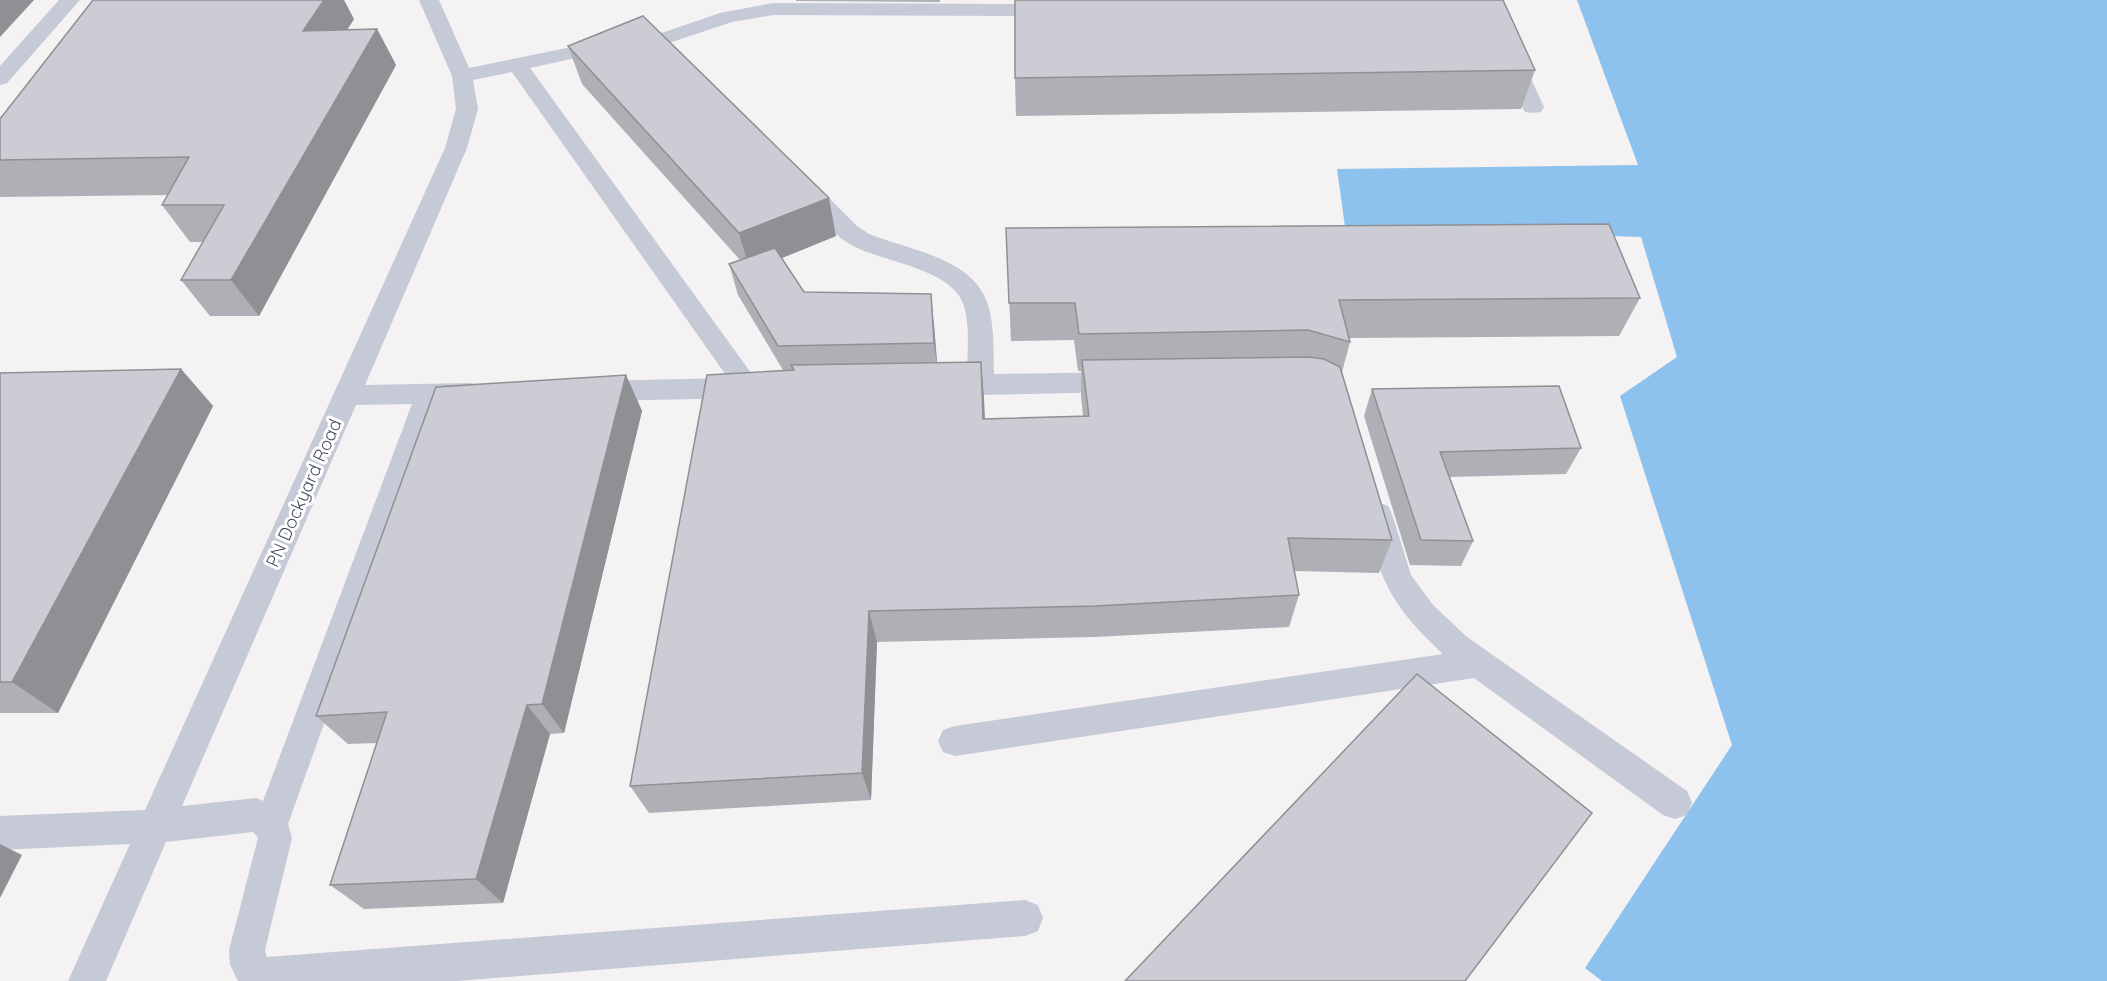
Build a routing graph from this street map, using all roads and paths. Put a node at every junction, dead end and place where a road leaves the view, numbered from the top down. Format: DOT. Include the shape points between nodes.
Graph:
graph roads {
  1 [pos="70,0"];
  2 [pos="429,0"];
  3 [pos="998,5"];
  4 [pos="1070,10"];
  5 [pos="654,42"];
  6 [pos="1506,44"];
  7 [pos="675,56"];
  8 [pos="517,64"];
  9 [pos="462,76"];
  10 [pos="0,79"];
  11 [pos="1533,107"];
  12 [pos="791,174"];
  13 [pos="1146,382"];
  14 [pos="981,385"];
  15 [pos="923,386"];
  16 [pos="571,391"];
  17 [pos="500,393"];
  18 [pos="429,394"];
  19 [pos="347,395"];
  20 [pos="1372,493"];
  21 [pos="1480,663"];
  22 [pos="954,741"];
  23 [pos="1675,802"];
  24 [pos="271,824"];
  25 [pos="155,826"];
  26 [pos="0,833"];
  27 [pos="1025,918"];
  28 [pos="87,981"];
  1 -- 10 [label="lane"];
  2 -- 9 [label="lane, PN Dockyard Road"];
  3 -- 4 [label="lane"];
  3 -- 5 [label="lane" via="773,9 707,21"];
  5 -- 7 [label="lane"];
  5 -- 8 [label="lane" via="632,41"];
  6 -- 11 [label="lane"];
  8 -- 9 [label="lane"];
  8 -- 16 [label="lane" via="761,388"];
  9 -- 19 [label="lane, PN Dockyard Road" via="467,109 456,148"];
  12 -- 14 [label="lane" via="861,240 942,271 967,287 975,304"];
  13 -- 14 [label="lane"];
  14 -- 15 [label="lane"];
  17 -- 18 [label="lane"];
  18 -- 19 [label="lane"];
  18 -- 24 [label="lane"];
  19 -- 25 [label="lane, PN Dockyard Road"];
  20 -- 21 [label="lane" via="1404,591 1448,640"];
  21 -- 22 [label="lane"];
  21 -- 23 [label="lane"];
  24 -- 25 [label="lane" via="257,815"];
  24 -- 27 [label="lane" via="275,838 247,950 249,965 259,978"];
  25 -- 26 [label="lane"];
  25 -- 28 [label="lane, PN Dockyard Road"];
}
